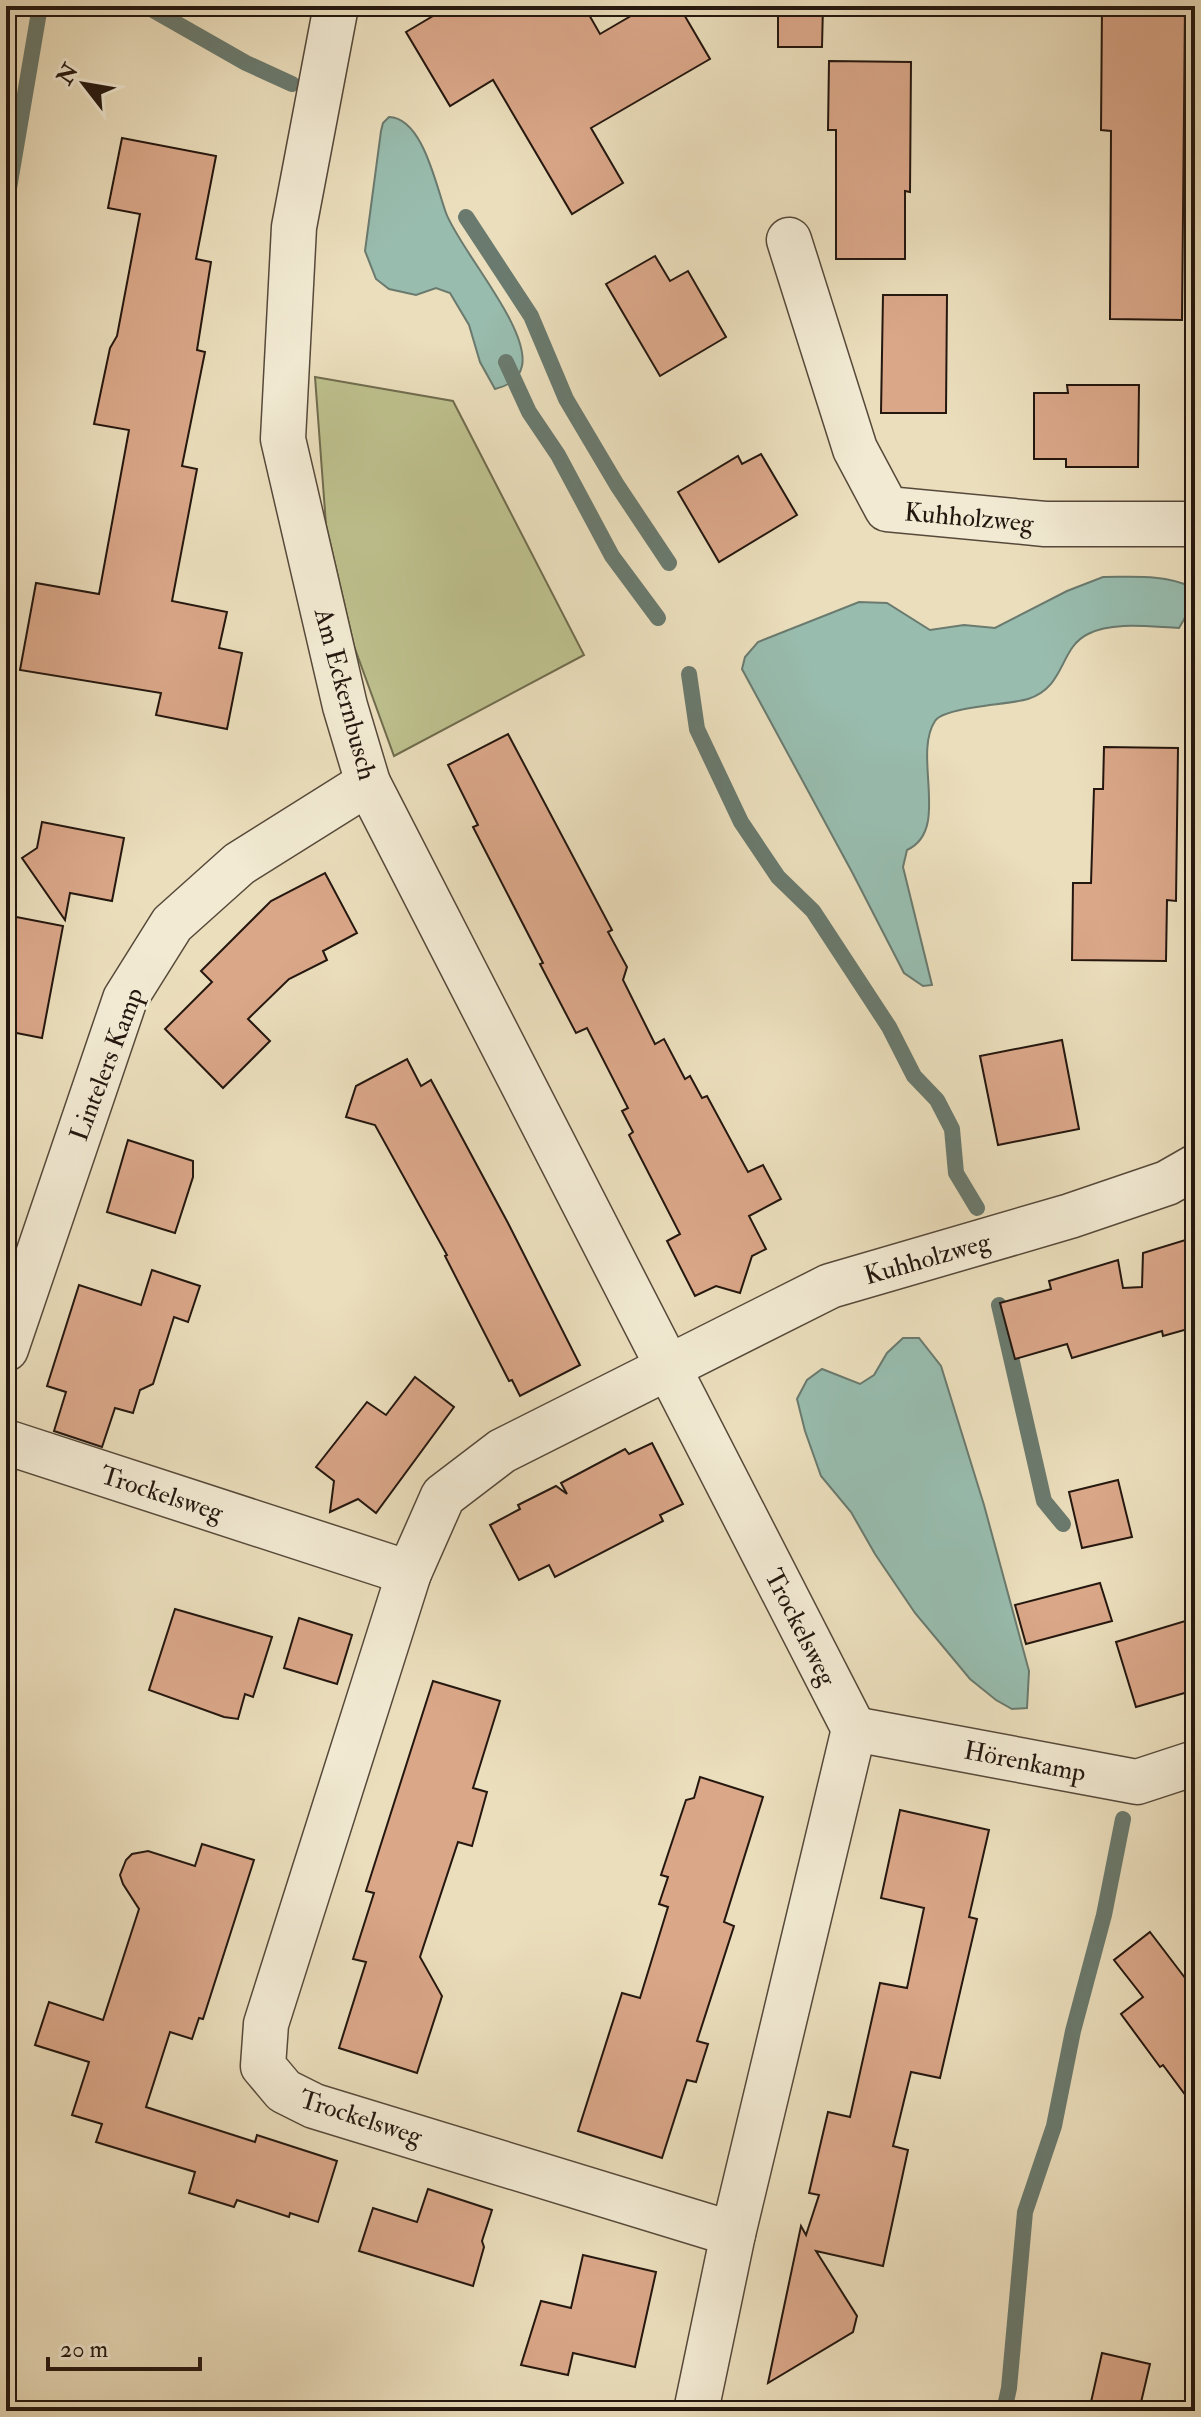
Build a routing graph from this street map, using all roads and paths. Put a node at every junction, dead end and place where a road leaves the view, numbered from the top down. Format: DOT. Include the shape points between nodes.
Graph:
graph roads {
  1 [pos="336,6"];
  2 [pos="789,240"];
  3 [pos="1195,524"];
  4 [pos="368,783"];
  5 [pos="1195,1167"];
  6 [pos="6,1349"];
  7 [pos="666,1368"];
  8 [pos="6,1442"];
  9 [pos="409,1573"];
  10 [pos="854,1729"];
  11 [pos="1195,1763"];
  12 [pos="733,2234"];
  13 [pos="696,2411"];
  1 -- 4 [label="street, Am Eckernbusch" via="294,227 283,439"];
  2 -- 3 [label="street, Kuhholzweg" via="855,449 887,509 1045,524"];
  4 -- 6 [label="street, Lintelers Kamp" via="239,864 172,924 125,999"];
  4 -- 7 [label="street, Am Eckernbusch"];
  5 -- 7 [label="street, Kuhholzweg" via="1167,1183 1070,1216 830,1286"];
  7 -- 9 [label="street, Trockelsweg" via="502,1451 443,1496"];
  7 -- 10 [label="street, Trockelsweg"];
  8 -- 9 [label="street, Trockelsweg"];
  9 -- 12 [label="street, Trockelsweg" via="266,2024 263,2066 284,2091 314,2106"];
  10 -- 11 [label="street, Hörenkamp" via="1137,1782"];
  10 -- 12 [label="street"];
  12 -- 13 [label="street"];
}
